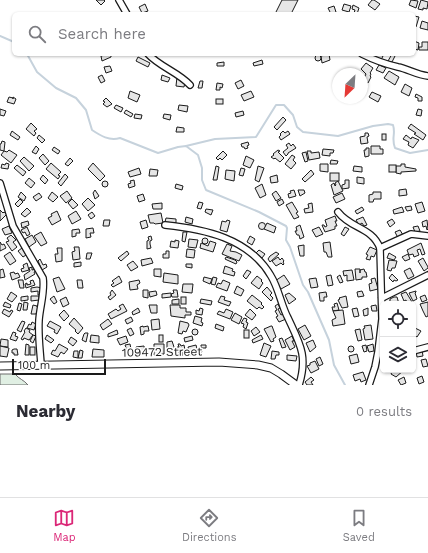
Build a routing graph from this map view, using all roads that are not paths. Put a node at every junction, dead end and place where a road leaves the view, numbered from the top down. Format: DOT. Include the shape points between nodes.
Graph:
graph roads {
  1 [pos="119,0"];
  2 [pos="125,12"];
  3 [pos="150,56"];
  4 [pos="366,56"];
  5 [pos="428,76"];
  6 [pos="190,85"];
  7 [pos="0,183"];
  8 [pos="338,212"];
  9 [pos="165,225"];
  10 [pos="428,236"];
  11 [pos="380,248"];
  12 [pos="428,276"];
  13 [pos="382,298"];
  14 [pos="381,337"];
  15 [pos="428,347"];
  16 [pos="416,350"];
  17 [pos="380,355"];
  18 [pos="41,364"];
  19 [pos="0,366"];
  20 [pos="297,385"];
  21 [pos="369,385"];
  1 -- 2 [label="street"];
  3 -- 6 [label="street"];
  4 -- 5 [label="street" via="381,63"];
  7 -- 18 [label="street" via="13,226 43,278 38,335"];
  8 -- 11 [label="street" via="345,220 369,233 378,241"];
  9 -- 20 [label="street" via="193,228 223,237 256,257 264,265 272,277 301,348 303,373"];
  10 -- 11 [label="street" via="411,234"];
  11 -- 13 [label="street"];
  12 -- 13 [label="street"];
  13 -- 14 [label="street"];
  15 -- 16 [label="street"];
  17 -- 21 [label="street"];
  18 -- 19 [label="street, 109472 Street"];
  18 -- 20 [label="street, 109472 Street" via="220,362 271,368"];
}
